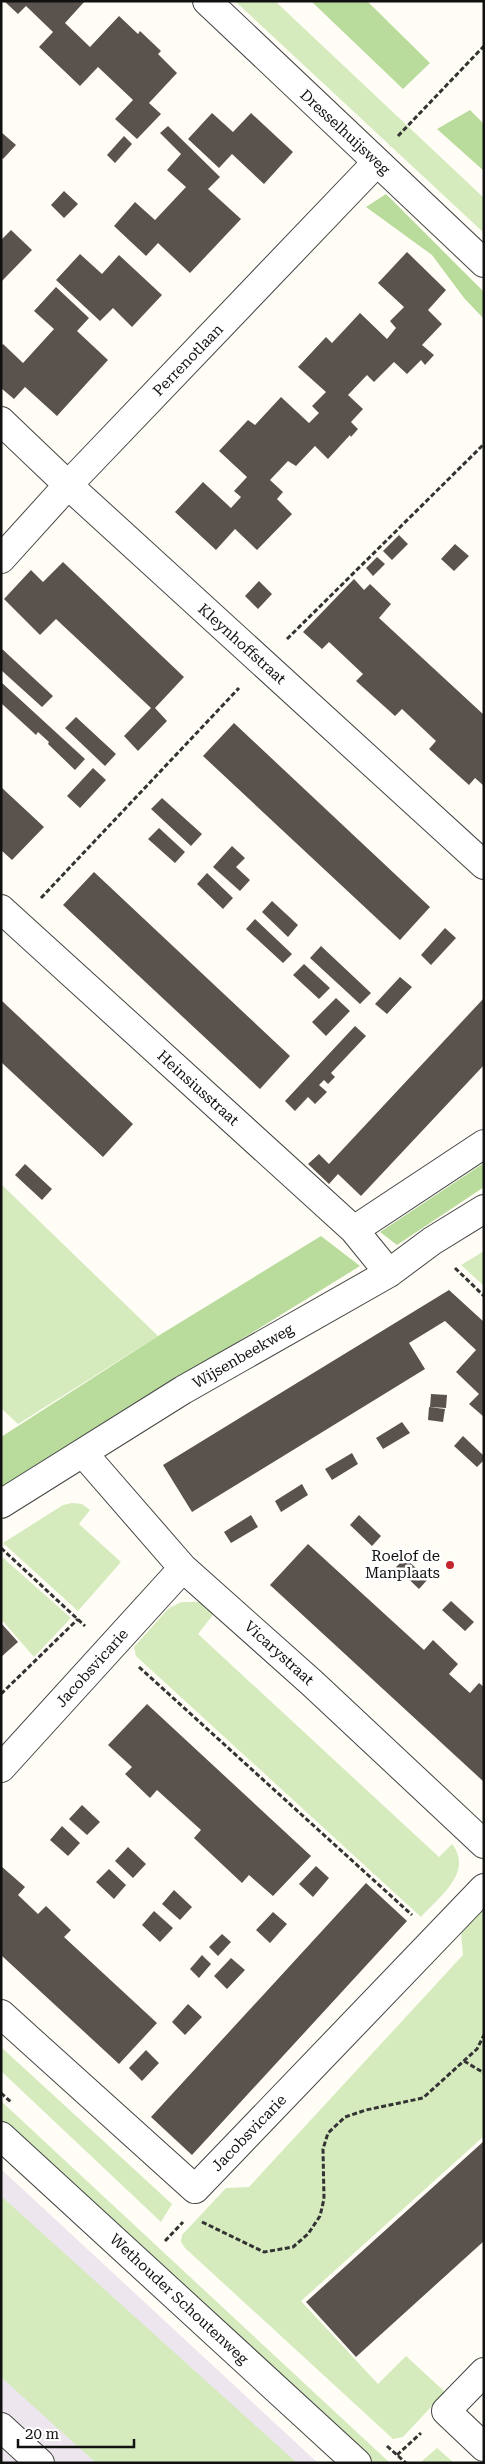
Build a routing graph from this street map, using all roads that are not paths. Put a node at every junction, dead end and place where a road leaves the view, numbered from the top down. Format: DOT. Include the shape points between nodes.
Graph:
graph roads {
  1 [pos="207,1"];
  2 [pos="377,162"];
  3 [pos="484,263"];
  4 [pos="1,421"];
  5 [pos="68,485"];
  6 [pos="1,559"];
  7 [pos="484,865"];
  8 [pos="1,909"];
  9 [pos="484,1144"];
  10 [pos="484,1209"];
  11 [pos="354,1230"];
  12 [pos="389,1274"];
  13 [pos="83,1454"];
  14 [pos="1,1504"];
  15 [pos="182,1568"];
  16 [pos="1,1768"];
  17 [pos="484,1844"];
  18 [pos="484,1888"];
  19 [pos="1,2014"];
  20 [pos="1,2136"];
  21 [pos="484,2372"];
  22 [pos="1,2427"];
  23 [pos="484,2447"];
  24 [pos="40,2463"];
  25 [pos="357,2463"];
  1 -- 2 [label="street, Dresselhuijsweg"];
  2 -- 3 [label="street, Dresselhuijsweg"];
  2 -- 5 [label="street, Perrenotlaan"];
  4 -- 5 [label="street, Kleynhoffstraat"];
  5 -- 6 [label="street, Perrenotlaan"];
  5 -- 7 [label="street, Kleynhoffstraat"];
  8 -- 11 [label="street, Heinsiusstraat"];
  9 -- 11 [label="street"];
  10 -- 12 [label="street, Wijsenbeekweg" via="432,1241"];
  11 -- 12 [label="street, Heinsiusstraat"];
  12 -- 13 [label="street, Wijsenbeekweg" via="183,1390"];
  13 -- 14 [label="street, Wijsenbeekweg"];
  13 -- 15 [label="street, Vicarystraat"];
  15 -- 16 [label="street, Jacobsvicarie"];
  15 -- 17 [label="street, Vicarystraat" via="312,1683"];
  18 -- 19 [label="street, Jacobsvicarie" via="195,2189"];
  20 -- 25 [label="street, Wethouder Schoutenweg"];
  21 -- 23 [label="street" via="446,2411"];
  22 -- 24 [label="street"];
}
